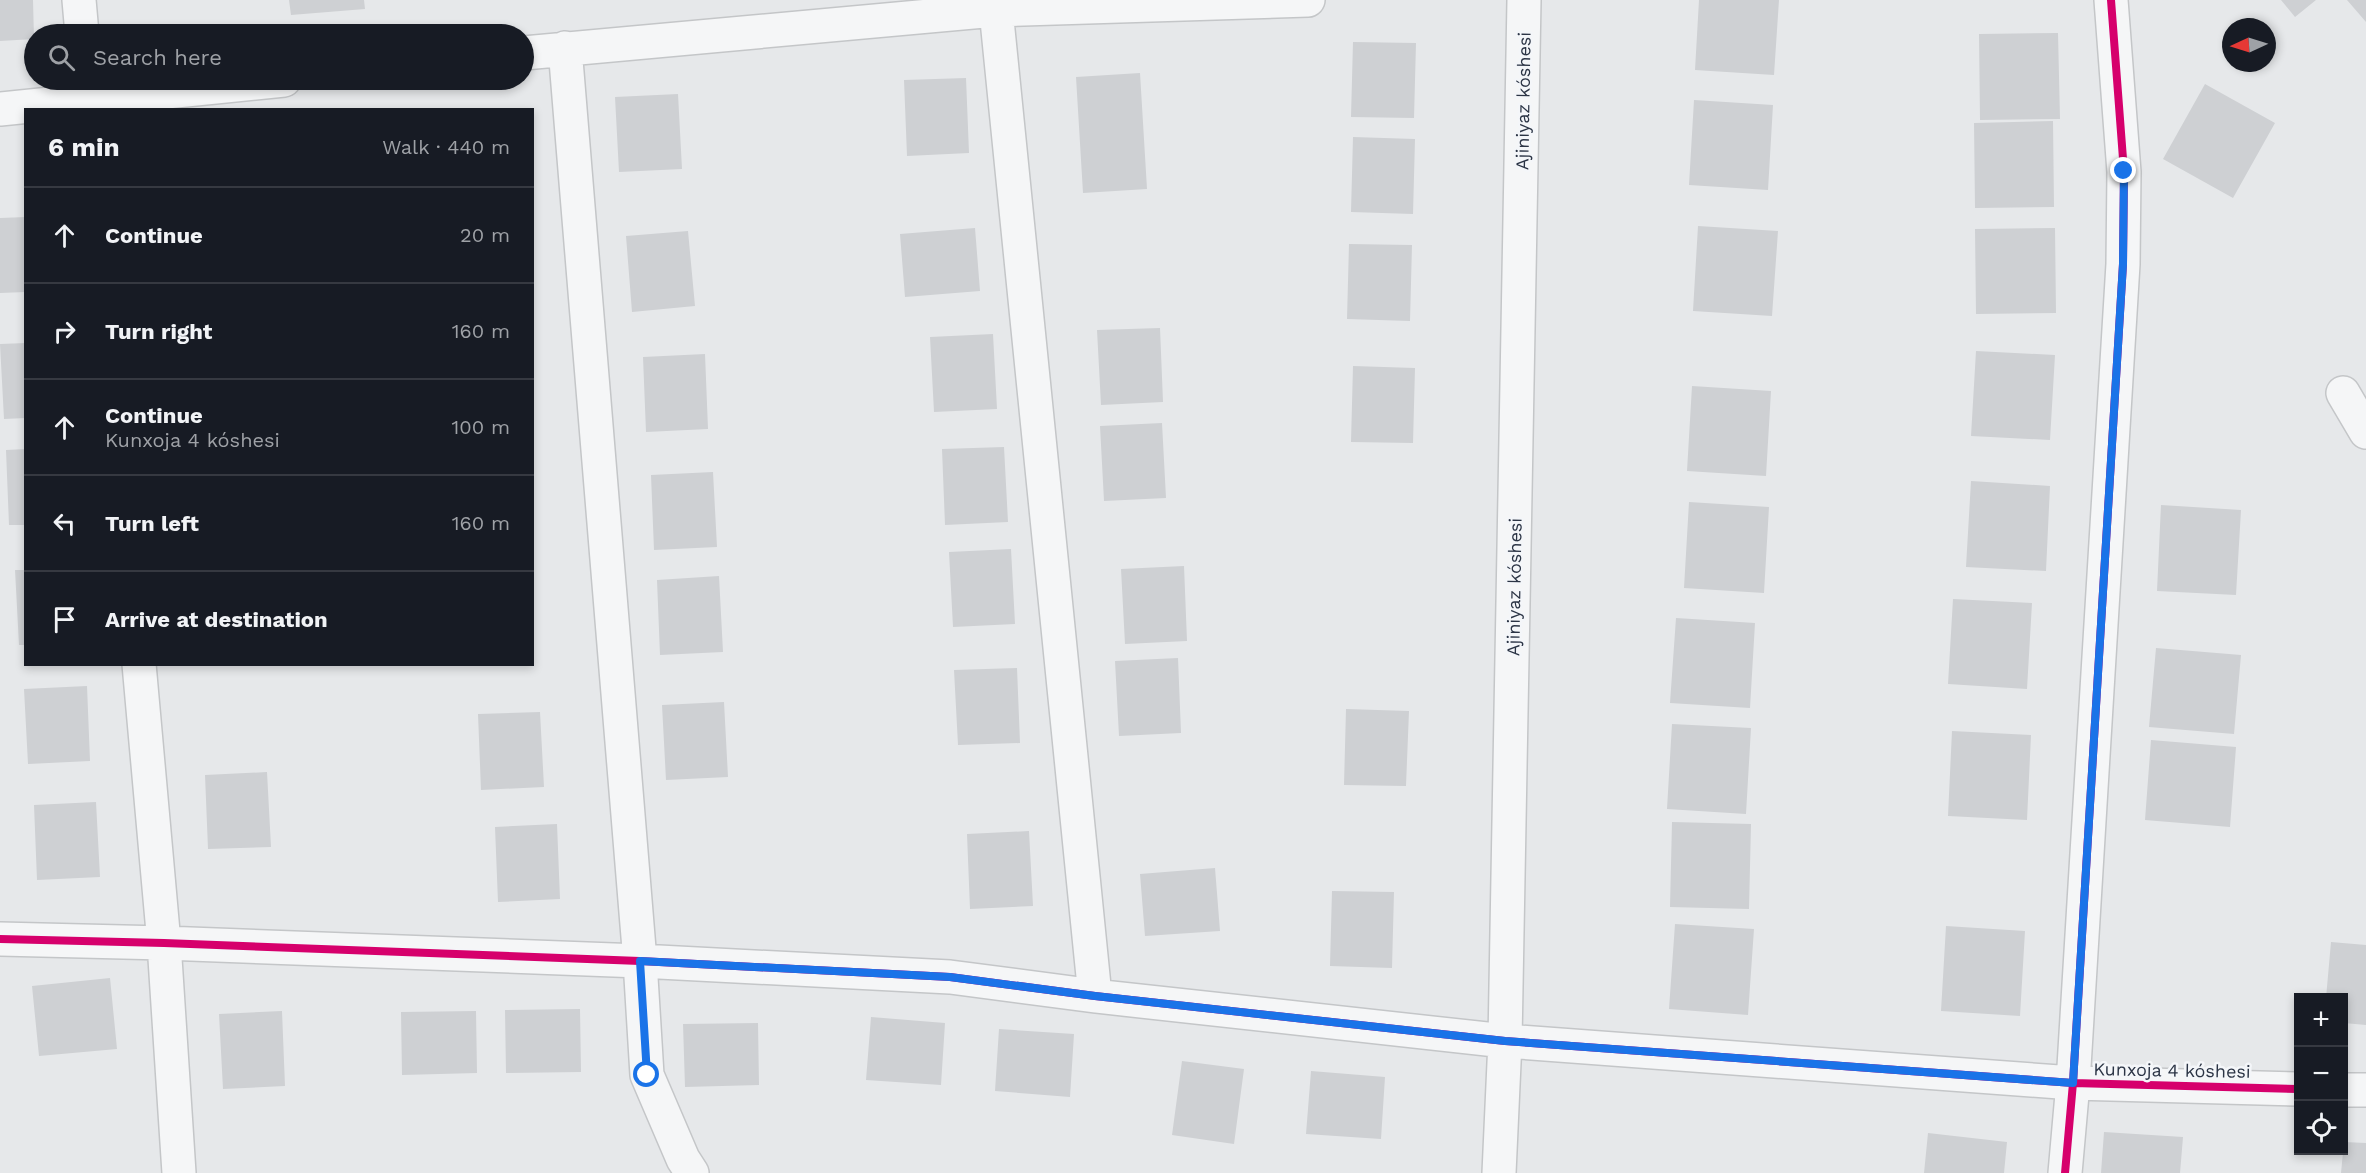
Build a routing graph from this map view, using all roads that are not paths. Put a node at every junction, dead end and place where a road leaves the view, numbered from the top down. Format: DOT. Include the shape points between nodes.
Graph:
graph roads {
  1 [pos="79,0"];
  2 [pos="1308,0"];
  3 [pos="1524,0"];
  4 [pos="2111,0"];
  5 [pos="995,5"];
  6 [pos="81,24"];
  7 [pos="565,48"];
  8 [pos="534,52"];
  9 [pos="168,90"];
  10 [pos="87,97"];
  11 [pos="0,109"];
  12 [pos="2343,393"];
  13 [pos="2366,432"];
  14 [pos="139,666"];
  15 [pos="0,939"];
  16 [pos="164,942"];
  17 [pos="640,961"];
  18 [pos="1095,996"];
  19 [pos="1505,1041"];
  20 [pos="2073,1083"];
  21 [pos="2294,1089"];
  22 [pos="2348,1090"];
  23 [pos="2366,1090"];
  24 [pos="179,1173"];
  25 [pos="692,1173"];
  26 [pos="1499,1173"];
  27 [pos="2065,1173"];
  1 -- 6 [label="street"];
  2 -- 5 [label="street"];
  3 -- 19 [label="street, Ajiniyaz kóshesi"];
  4 -- 20 [label="street" via="2124,171 2123,264"];
  5 -- 7 [label="street"];
  5 -- 18 [label="street"];
  7 -- 8 [label="street"];
  7 -- 17 [label="street"];
  9 -- 10 [label="street"];
  10 -- 11 [label="street"];
  12 -- 13 [label="street"];
  14 -- 16 [label="street"];
  15 -- 16 [label="street, Kunxoja 4 kóshesi"];
  16 -- 17 [label="street, Kunxoja 4 kóshesi"];
  16 -- 24 [label="street"];
  17 -- 18 [label="street, Kunxoja 4 kóshesi" via="950,977"];
  17 -- 25 [label="street" via="647,1075"];
  18 -- 19 [label="street, Kunxoja 4 kóshesi"];
  19 -- 20 [label="street, Kunxoja 4 kóshesi"];
  19 -- 26 [label="street, Ajiniyaz kóshesi"];
  20 -- 21 [label="street, Kunxoja 4 kóshesi"];
  20 -- 27 [label="street"];
  22 -- 23 [label="street"];
}
